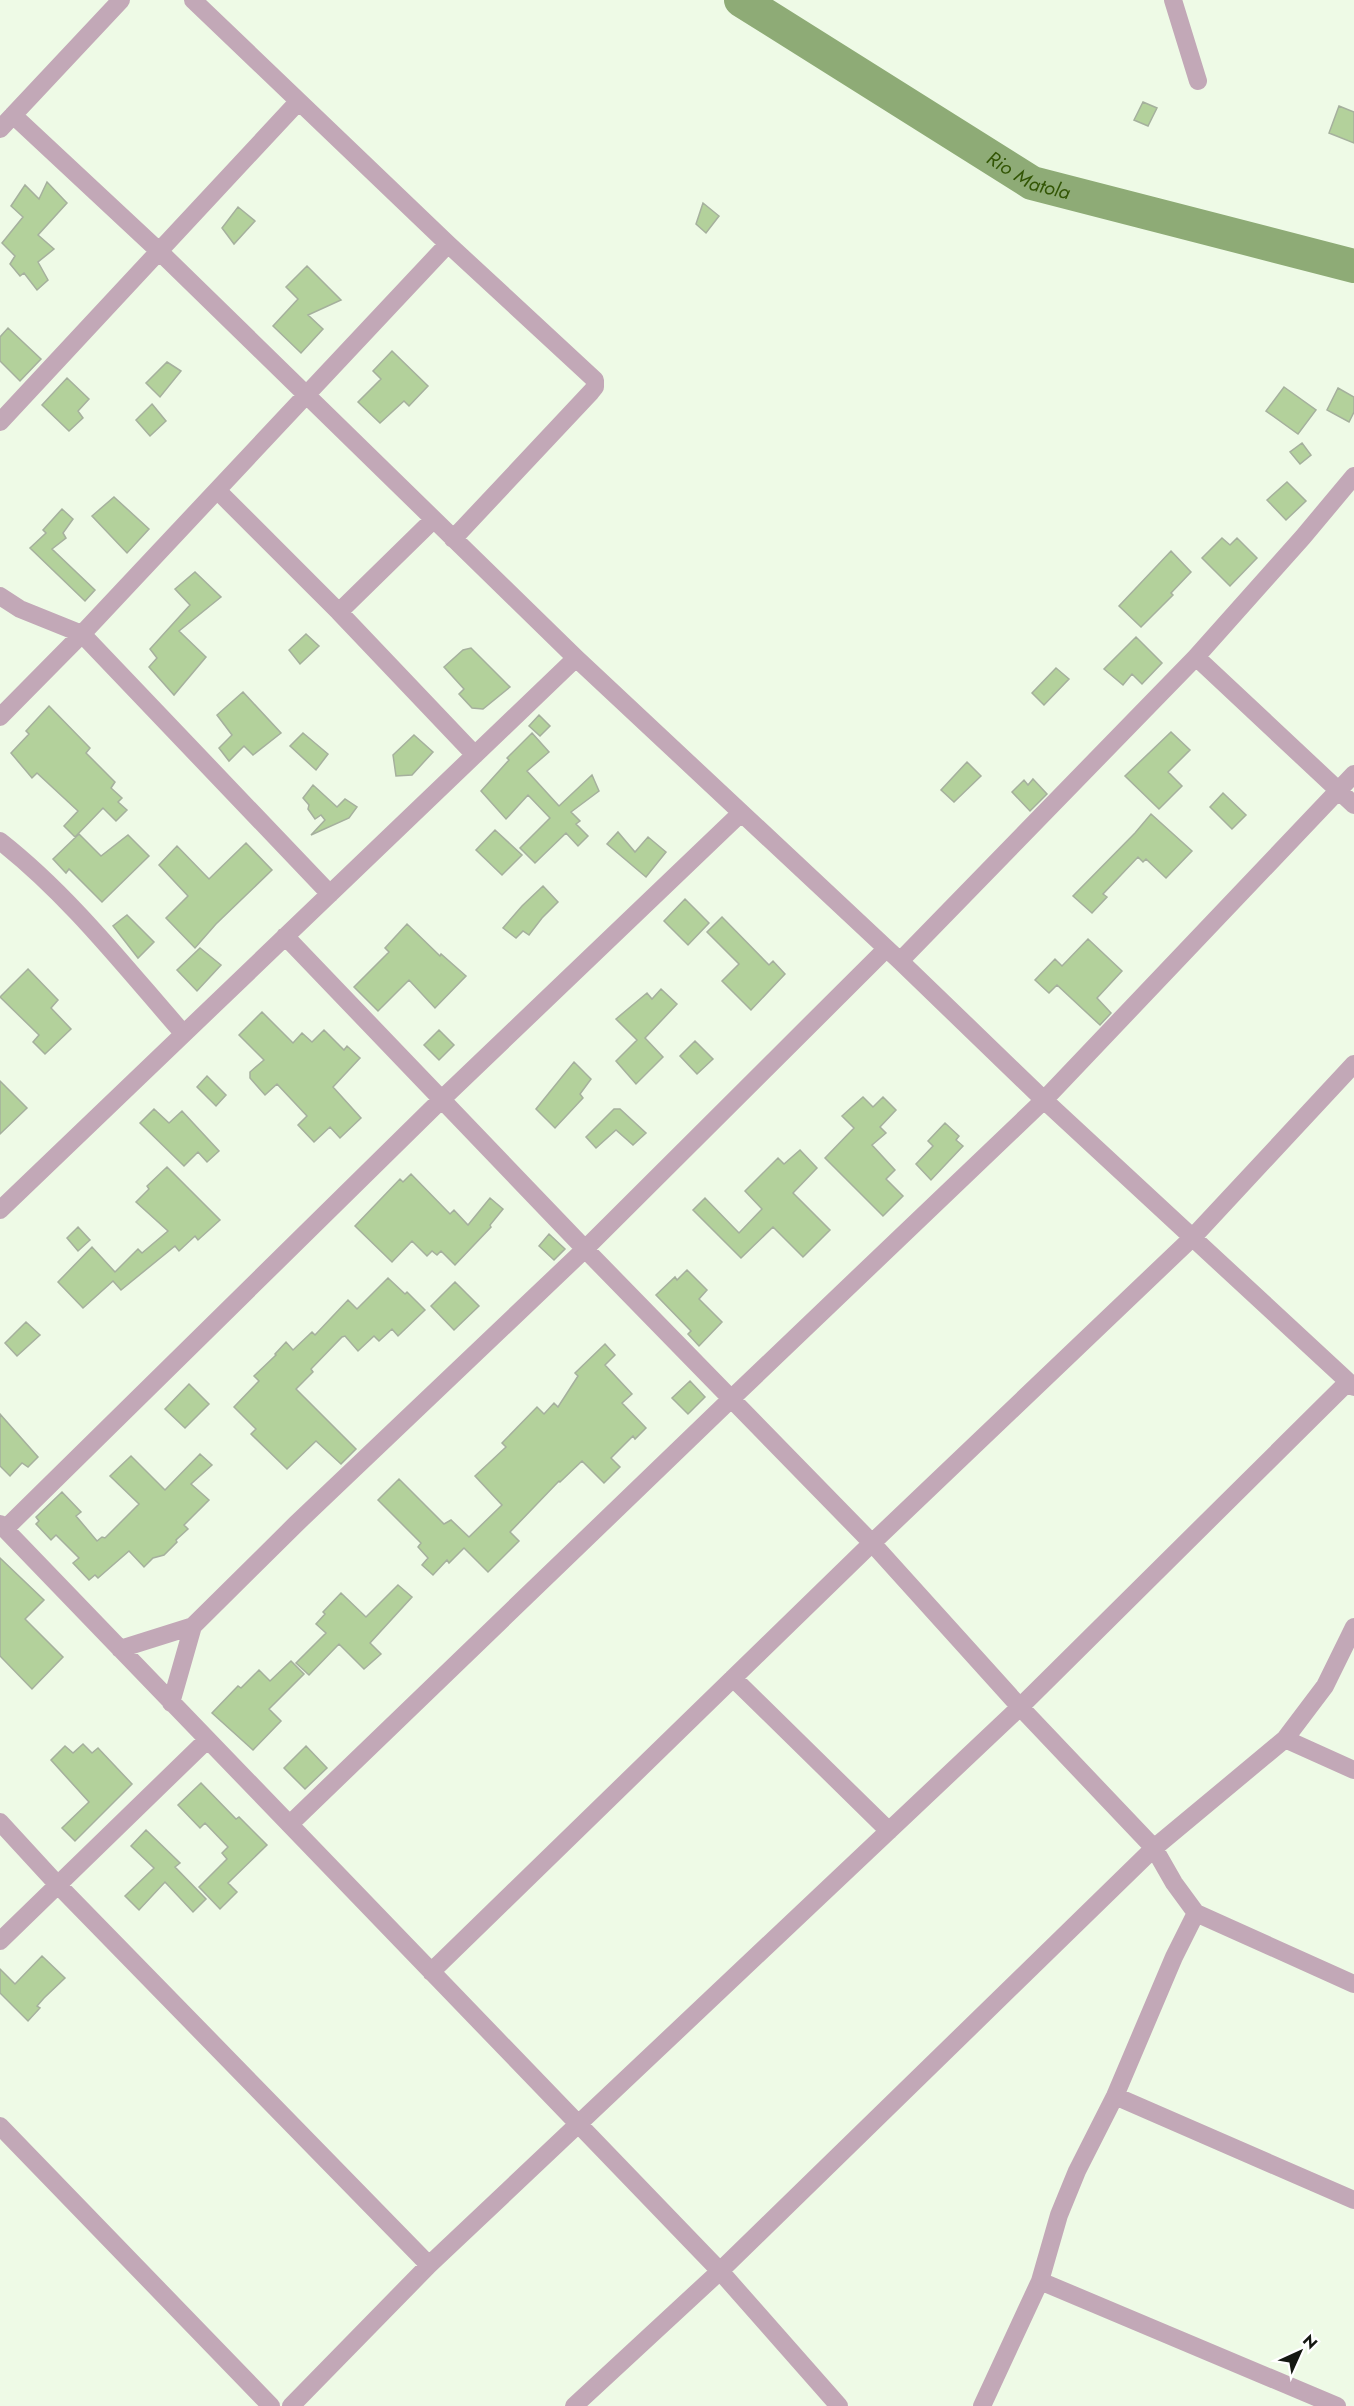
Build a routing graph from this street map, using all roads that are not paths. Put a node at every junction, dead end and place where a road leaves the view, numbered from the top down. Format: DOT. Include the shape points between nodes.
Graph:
graph roads {
  1 [pos="121,0"];
  2 [pos="193,0"];
  3 [pos="1173,0"];
  4 [pos="1198,81"];
  5 [pos="298,102"];
  6 [pos="13,115"];
  7 [pos="0,129"];
  8 [pos="448,244"];
  9 [pos="160,252"];
  10 [pos="305,396"];
  11 [pos="0,422"];
  12 [pos="1354,476"];
  13 [pos="217,490"];
  14 [pos="433,520"];
  15 [pos="453,539"];
  16 [pos="0,596"];
  17 [pos="339,612"];
  18 [pos="82,634"];
  19 [pos="1196,657"];
  20 [pos="576,658"];
  21 [pos="0,717"];
  22 [pos="475,755"];
  23 [pos="1354,774"];
  24 [pos="1338,790"];
  25 [pos="1354,805"];
  26 [pos="741,813"];
  27 [pos="0,840"];
  28 [pos="330,894"];
  29 [pos="285,936"];
  30 [pos="893,955"];
  31 [pos="183,1033"];
  32 [pos="1354,1064"];
  33 [pos="442,1099"];
  34 [pos="1044,1100"];
  35 [pos="0,1210"];
  36 [pos="1193,1237"];
  37 [pos="585,1249"];
  38 [pos="1351,1385"];
  39 [pos="732,1398"];
  40 [pos="2,1527"];
  41 [pos="872,1543"];
  42 [pos="193,1626"];
  43 [pos="1354,1627"];
  44 [pos="120,1649"];
  45 [pos="733,1678"];
  46 [pos="171,1703"];
  47 [pos="1020,1707"];
  48 [pos="1285,1739"];
  49 [pos="207,1740"];
  50 [pos="1354,1770"];
  51 [pos="0,1822"];
  52 [pos="291,1823"];
  53 [pos="889,1831"];
  54 [pos="1154,1848"];
  55 [pos="57,1884"];
  56 [pos="1196,1913"];
  57 [pos="0,1941"];
  58 [pos="430,1972"];
  59 [pos="1354,1984"];
  60 [pos="1114,2096"];
  61 [pos="0,2126"];
  62 [pos="579,2126"];
  63 [pos="1354,2200"];
  64 [pos="429,2265"];
  65 [pos="720,2271"];
  66 [pos="1040,2281"];
  67 [pos="271,2406"];
  68 [pos="291,2406"];
  69 [pos="574,2406"];
  70 [pos="839,2406"];
  71 [pos="982,2406"];
  72 [pos="1337,2406"];
  1 -- 6 [label="street"];
  2 -- 5 [label="street"];
  3 -- 4 [label="street"];
  5 -- 8 [label="street"];
  5 -- 9 [label="street"];
  6 -- 7 [label="street"];
  6 -- 9 [label="street"];
  8 -- 10 [label="street"];
  8 -- 15 [label="street" via="595,380 595,387"];
  9 -- 10 [label="street"];
  9 -- 11 [label="street"];
  10 -- 13 [label="street"];
  10 -- 14 [label="street"];
  12 -- 19 [label="street"];
  13 -- 17 [label="street"];
  13 -- 18 [label="street"];
  14 -- 15 [label="street"];
  14 -- 17 [label="street"];
  15 -- 20 [label="street"];
  16 -- 18 [label="street" via="20,609"];
  17 -- 22 [label="street"];
  18 -- 21 [label="street"];
  18 -- 28 [label="street"];
  19 -- 24 [label="street"];
  19 -- 30 [label="street"];
  20 -- 22 [label="street"];
  20 -- 26 [label="street"];
  22 -- 28 [label="street"];
  23 -- 24 [label="street"];
  24 -- 25 [label="street"];
  24 -- 34 [label="street"];
  26 -- 30 [label="street"];
  26 -- 33 [label="street"];
  27 -- 31 [label="street" via="83,919"];
  28 -- 29 [label="street"];
  29 -- 31 [label="street"];
  29 -- 33 [label="street"];
  30 -- 34 [label="street"];
  30 -- 37 [label="street"];
  31 -- 35 [label="street"];
  32 -- 36 [label="street"];
  33 -- 37 [label="street"];
  33 -- 40 [label="street"];
  34 -- 36 [label="street"];
  34 -- 39 [label="street"];
  36 -- 38 [label="street"];
  36 -- 41 [label="street"];
  37 -- 39 [label="street"];
  37 -- 42 [label="street"];
  38 -- 47 [label="street"];
  39 -- 41 [label="street"];
  39 -- 52 [label="street"];
  40 -- 44 [label="street"];
  41 -- 45 [label="street"];
  41 -- 47 [label="street"];
  42 -- 44 [label="street"];
  42 -- 46 [label="street"];
  43 -- 48 [label="street" via="1325,1686"];
  44 -- 46 [label="street"];
  45 -- 53 [label="street"];
  45 -- 58 [label="street"];
  46 -- 49 [label="street"];
  47 -- 53 [label="street"];
  47 -- 54 [label="street"];
  48 -- 50 [label="street"];
  48 -- 54 [label="street"];
  49 -- 52 [label="street"];
  49 -- 55 [label="street"];
  51 -- 55 [label="street"];
  52 -- 58 [label="street"];
  53 -- 62 [label="street"];
  54 -- 56 [label="street"];
  54 -- 65 [label="street"];
  55 -- 57 [label="street"];
  55 -- 64 [label="street"];
  56 -- 59 [label="street"];
  56 -- 60 [label="street"];
  58 -- 62 [label="street"];
  60 -- 63 [label="street"];
  60 -- 66 [label="street" via="1059,2215"];
  61 -- 67 [label="street"];
  62 -- 64 [label="street"];
  62 -- 65 [label="street"];
  64 -- 68 [label="street"];
  65 -- 69 [label="street"];
  65 -- 70 [label="street"];
  66 -- 71 [label="street"];
  66 -- 72 [label="street"];
}
